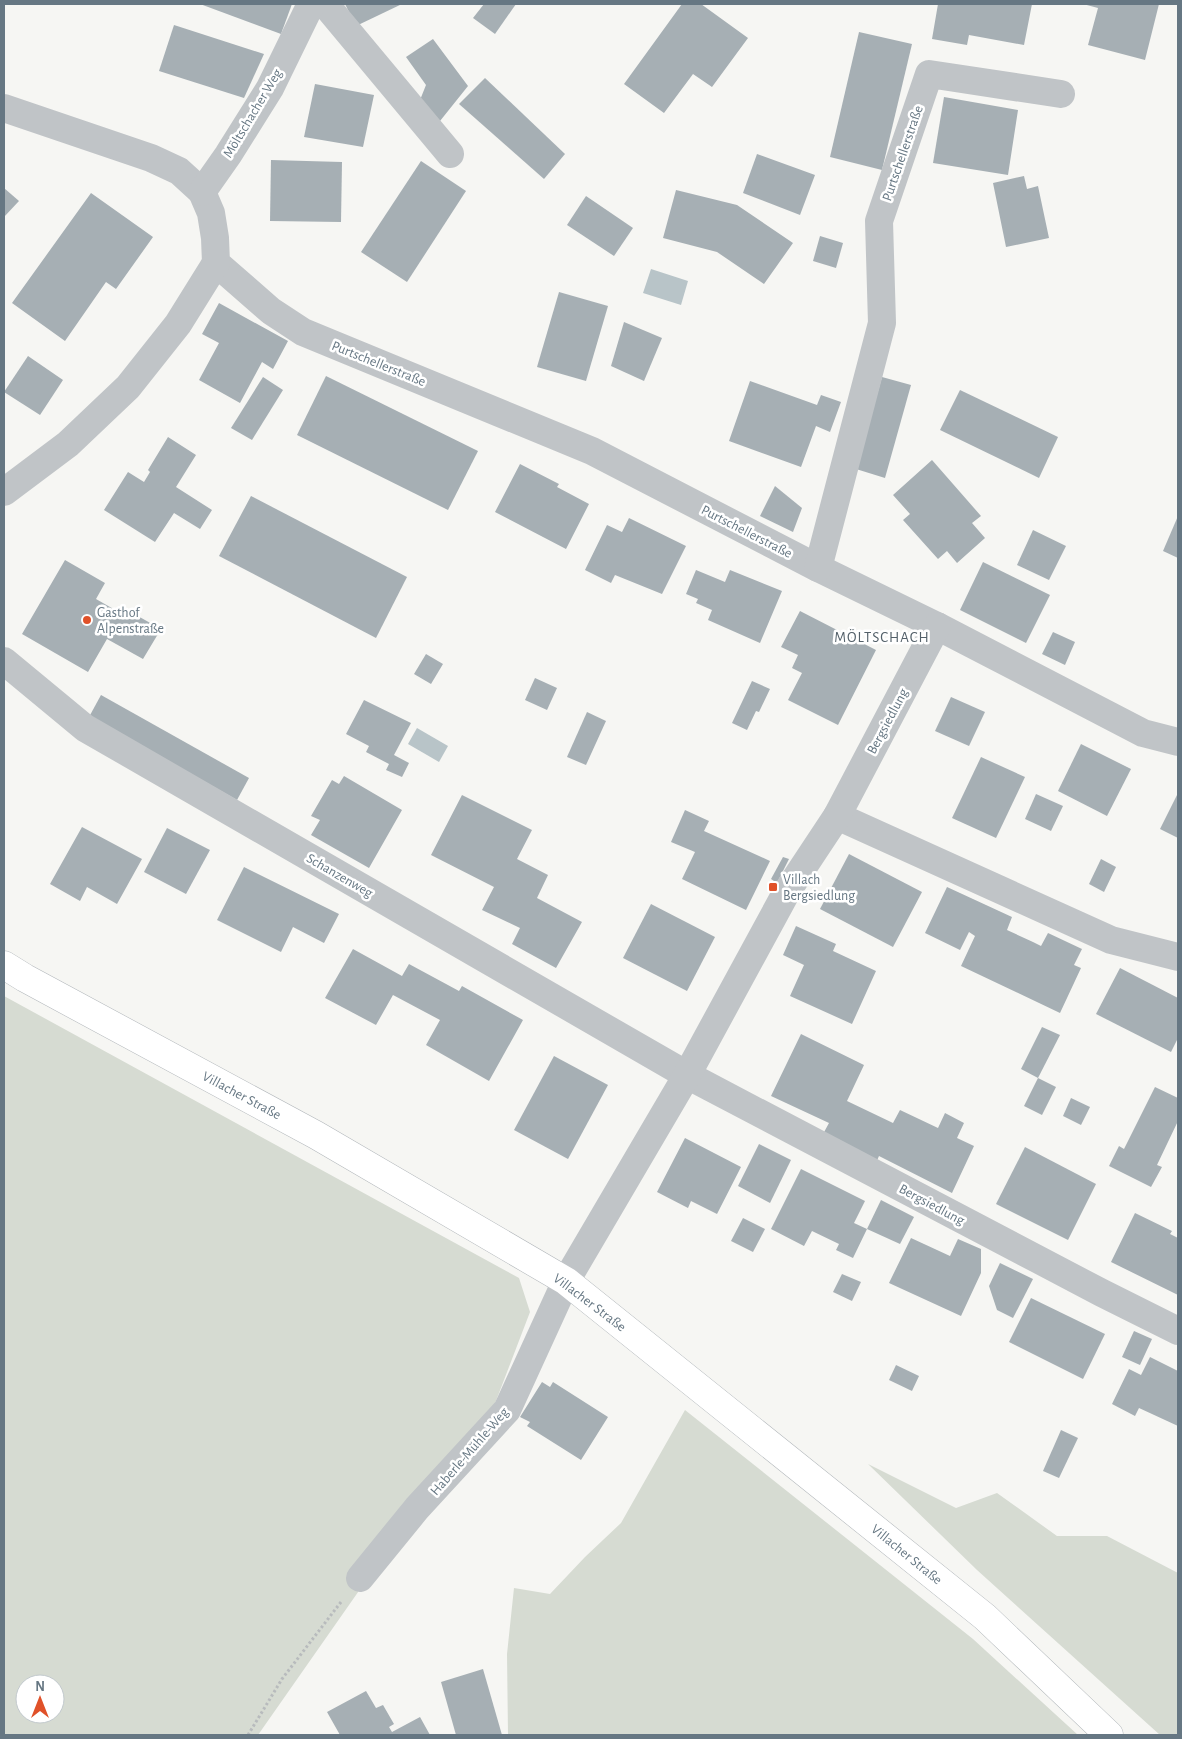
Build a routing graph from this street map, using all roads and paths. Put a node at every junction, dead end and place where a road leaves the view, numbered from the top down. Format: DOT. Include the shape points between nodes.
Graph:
graph roads {
  1 [pos="311,4"];
  2 [pos="325,4"];
  3 [pos="1061,94"];
  4 [pos="4,108"];
  5 [pos="450,154"];
  6 [pos="202,192"];
  7 [pos="216,263"];
  8 [pos="4,492"];
  9 [pos="818,568"];
  10 [pos="937,626"];
  11 [pos="4,660"];
  12 [pos="1178,742"];
  13 [pos="837,816"];
  14 [pos="1178,957"];
  15 [pos="4,965"];
  16 [pos="687,1075"];
  17 [pos="566,1281"];
  18 [pos="1178,1331"];
  19 [pos="360,1578"];
  20 [pos="248,1735"];
  21 [pos="1109,1735"];
  1 -- 6 [label="street, Möltschacher Weg" via="270,88"];
  2 -- 5 [label="street"];
  3 -- 9 [label="street, Purtschellerstraße" via="929,74 879,221 882,323"];
  4 -- 6 [label="street" via="151,158 179,171"];
  6 -- 7 [label="street" via="216,238"];
  7 -- 8 [label="street" via="178,324 128,387 68,444"];
  7 -- 9 [label="street, Purtschellerstraße" via="271,311 303,332 592,451"];
  9 -- 10 [label="street, Purtschellerstraße"];
  10 -- 12 [label="street, Purtschellerstraße" via="1143,733"];
  10 -- 13 [label="street, Bergsiedlung"];
  11 -- 16 [label="street, Schanzenweg" via="84,728"];
  13 -- 14 [label="street" via="1111,940"];
  13 -- 16 [label="street, Bergsiedlung" via="786,893"];
  15 -- 17 [label="main road, Villacher Straße" via="316,1135"];
  16 -- 17 [label="street, Bergsiedlung"];
  16 -- 18 [label="street, Bergsiedlung"];
  17 -- 19 [label="street, Haberle-Mühle-Weg" via="507,1410"];
  17 -- 21 [label="main road, Villacher Straße" via="985,1617"];
  19 -- 20 [label="path" via="282,1680"];
}
